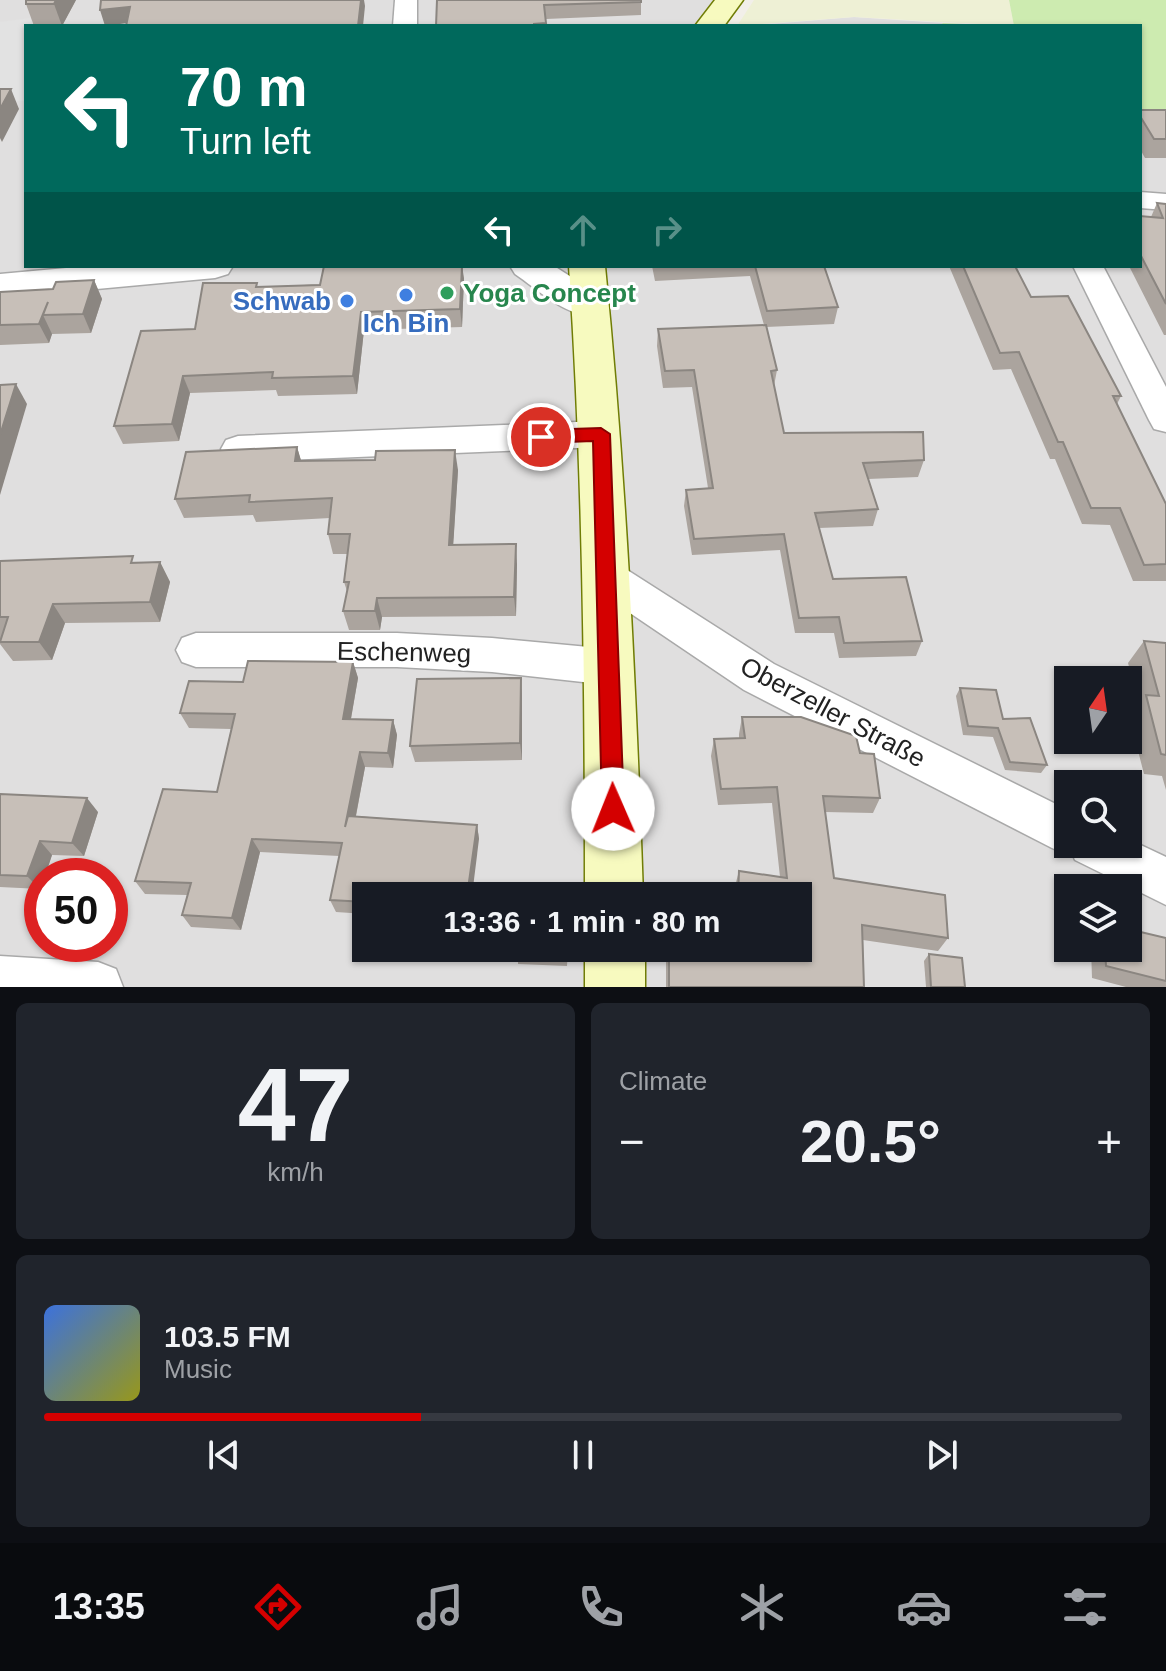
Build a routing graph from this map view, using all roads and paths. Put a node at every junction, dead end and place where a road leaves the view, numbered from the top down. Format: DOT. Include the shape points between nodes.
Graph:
graph roads {
  1 [pos="406,0"];
  2 [pos="729,0"];
  3 [pos="405,24"];
  4 [pos="711,24"];
  5 [pos="1142,200"];
  6 [pos="1166,202"];
  7 [pos="194,268"];
  8 [pos="534,268"];
  9 [pos="1089,268"];
  10 [pos="588,285"];
  11 [pos="0,286"];
  12 [pos="1166,420"];
  13 [pos="601,434"];
  14 [pos="238,449"];
  15 [pos="607,577"];
  16 [pos="196,650"];
  17 [pos="610,667"];
  18 [pos="1054,826"];
  19 [pos="1119,858"];
  20 [pos="614,882"];
  21 [pos="1166,882"];
  22 [pos="615,962"];
  23 [pos="0,981"];
  24 [pos="98,987"];
  25 [pos="615,987"];
  1 -- 3 [label="street"];
  2 -- 4 [label="main road"];
  5 -- 6 [label="street"];
  7 -- 11 [label="street"];
  8 -- 10 [label="street"];
  9 -- 12 [label="street"];
  10 -- 13 [label="main road"];
  13 -- 14 [label="street"];
  13 -- 15 [label="main road"];
  15 -- 17 [label="main road"];
  15 -- 18 [label="street, Oberzeller Straße" via="759,677"];
  16 -- 17 [label="street, Eschenweg" via="397,650"];
  17 -- 20 [label="main road"];
  19 -- 21 [label="street"];
  22 -- 25 [label="main road"];
  23 -- 24 [label="street"];
}
